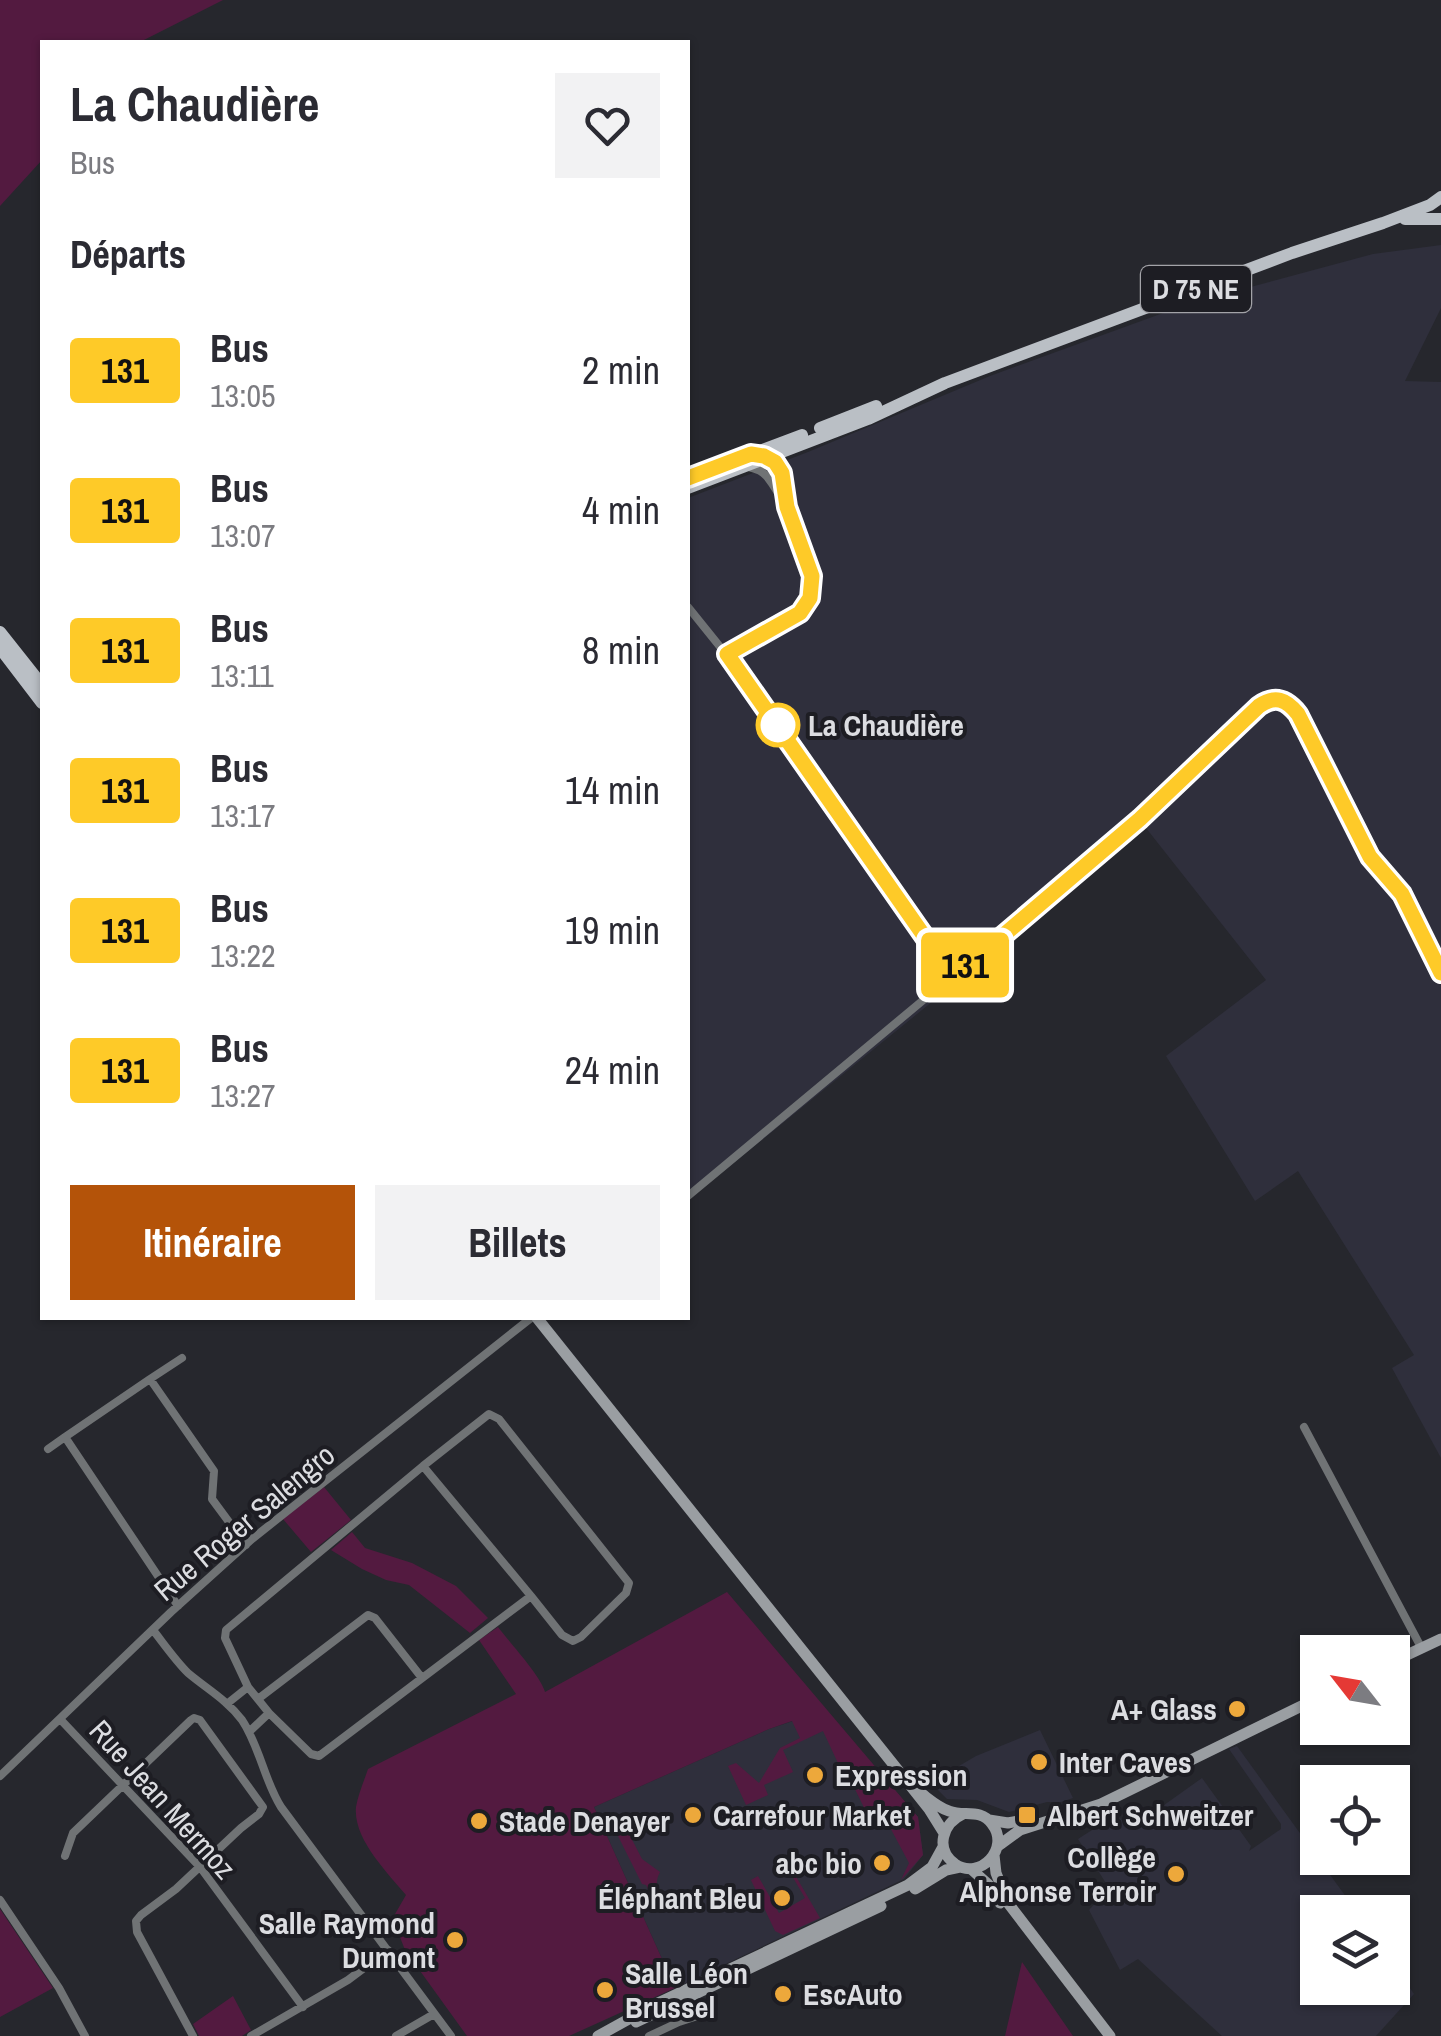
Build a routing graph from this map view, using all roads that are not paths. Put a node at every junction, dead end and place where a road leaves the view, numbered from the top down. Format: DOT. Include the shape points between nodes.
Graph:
graph roads {
  1 [pos="1441,197"];
  2 [pos="1441,219"];
  3 [pos="1383,223"];
  4 [pos="945,383"];
  5 [pos="804,443"];
  6 [pos="772,451"];
  7 [pos="742,467"];
  8 [pos="782,473"];
  9 [pos="690,477"];
  10 [pos="770,480"];
  11 [pos="690,487"];
  12 [pos="787,507"];
  13 [pos="690,609"];
  14 [pos="0,632"];
  15 [pos="0,648"];
  16 [pos="727,654"];
  17 [pos="40,682"];
  18 [pos="40,700"];
  19 [pos="958,966"];
  20 [pos="1441,973"];
  21 [pos="690,1194"];
  22 [pos="531,1320"];
  23 [pos="536,1320"];
  24 [pos="182,1358"];
  25 [pos="150,1379"];
  26 [pos="1304,1427"];
  27 [pos="65,1436"];
  28 [pos="48,1448"];
  29 [pos="423,1466"];
  30 [pos="246,1545"];
  31 [pos="530,1596"];
  32 [pos="178,1606"];
  33 [pos="153,1630"];
  34 [pos="1441,1640"];
  35 [pos="1422,1649"];
  36 [pos="1410,1654"];
  37 [pos="422,1678"];
  38 [pos="248,1687"];
  39 [pos="258,1699"];
  40 [pos="228,1703"];
  41 [pos="1300,1706"];
  42 [pos="270,1713"];
  43 [pos="60,1719"];
  44 [pos="249,1732"];
  45 [pos="1227,1740"];
  46 [pos="0,1776"];
  47 [pos="909,1785"];
  48 [pos="122,1786"];
  49 [pos="963,1814"];
  50 [pos="989,1820"];
  51 [pos="944,1832"];
  52 [pos="943,1847"];
  53 [pos="996,1850"];
  54 [pos="65,1856"];
  55 [pos="200,1867"];
  56 [pos="966,1868"];
  57 [pos="0,1900"];
  58 [pos="388,1950"];
  59 [pos="303,2006"];
  60 [pos="713,2011"];
  61 [pos="434,2014"];
  62 [pos="606,2034"];
  63 [pos="86,2036"];
  64 [pos="193,2036"];
  65 [pos="251,2036"];
  66 [pos="396,2036"];
  67 [pos="451,2036"];
  68 [pos="649,2036"];
  69 [pos="1106,2036"];
  1 -- 3 [label="main road, D 75 NE"];
  2 -- 3 [label="main road, D 75 NE"];
  3 -- 4 [label="main road, D 75 NE"];
  4 -- 5 [label="main road, D 75 NE"];
  4 -- 6 [label="main road, D 75 NE"];
  5 -- 6 [label="main road, D 75 NE"];
  5 -- 8 [label="street" via="788,456"];
  6 -- 7 [label="main road, D 75 NE"];
  6 -- 8 [label="street"];
  6 -- 9 [label="main road, D 75 NE"];
  6 -- 10 [label="street"];
  7 -- 10 [label="street"];
  7 -- 11 [label="main road, D 75 NE"];
  8 -- 12 [label="street"];
  10 -- 12 [label="street"];
  12 -- 16 [label="street" via="812,576 808,602 793,618"];
  13 -- 16 [label="street"];
  14 -- 17 [label="main road"];
  15 -- 18 [label="main road"];
  16 -- 19 [label="street" via="929,943"];
  19 -- 20 [label="street" via="972,962 1140,819 1259,706 1277,698 1298,714 1370,857 1402,894"];
  19 -- 21 [label="street"];
  22 -- 30 [label="street, Rue Roger Salengro"];
  23 -- 47 [label="street"];
  24 -- 25 [label="street"];
  25 -- 27 [label="street"];
  25 -- 30 [label="street" via="214,1471 214,1502"];
  26 -- 35 [label="street"];
  27 -- 28 [label="street"];
  27 -- 32 [label="street"];
  29 -- 31 [label="street"];
  29 -- 31 [label="street" via="494,1415 629,1584 574,1641"];
  29 -- 38 [label="street" via="226,1630"];
  30 -- 32 [label="street, Rue Roger Salengro"];
  31 -- 37 [label="street"];
  32 -- 33 [label="street, Rue Roger Salengro"];
  33 -- 40 [label="street" via="186,1671"];
  33 -- 43 [label="street, Rue Roger Salengro"];
  34 -- 35 [label="street"];
  35 -- 36 [label="street"];
  37 -- 39 [label="street" via="368,1615"];
  37 -- 42 [label="street" via="319,1756"];
  38 -- 39 [label="street"];
  38 -- 40 [label="street"];
  39 -- 42 [label="street"];
  40 -- 44 [label="street"];
  41 -- 45 [label="street"];
  42 -- 44 [label="street"];
  43 -- 46 [label="street, Rue Roger Salengro"];
  43 -- 48 [label="street, Rue Jean Mermoz"];
  44 -- 58 [label="street" via="281,1807"];
  45 -- 50 [label="street" via="1083,1803 1025,1821"];
  45 -- 53 [label="street" via="1101,1804 1020,1830"];
  47 -- 49 [label="street"];
  47 -- 51 [label="street"];
  48 -- 54 [label="street" via="72,1833"];
  48 -- 55 [label="street, Rue Jean Mermoz"];
  48 -- 55 [label="street" via="190,1720 200,1720 263,1807"];
  49 -- 50 [label="street"];
  49 -- 51 [label="street"];
  50 -- 53 [label="street"];
  51 -- 52 [label="street"];
  52 -- 56 [label="street"];
  52 -- 62 [label="street" via="932,1867 908,1885 661,2001"];
  53 -- 56 [label="street" via="985,1864"];
  53 -- 69 [label="street" via="994,1868 1008,1904"];
  55 -- 59 [label="street, Rue Jean Mermoz"];
  55 -- 64 [label="street" via="141,1914 136,1926"];
  56 -- 62 [label="street" via="946,1870 883,1906"];
  56 -- 69 [label="street" via="988,1884"];
  57 -- 63 [label="street"];
  58 -- 59 [label="street"];
  58 -- 61 [label="street"];
  59 -- 65 [label="street"];
  60 -- 68 [label="street"];
  61 -- 66 [label="street"];
  61 -- 67 [label="street"];
}
